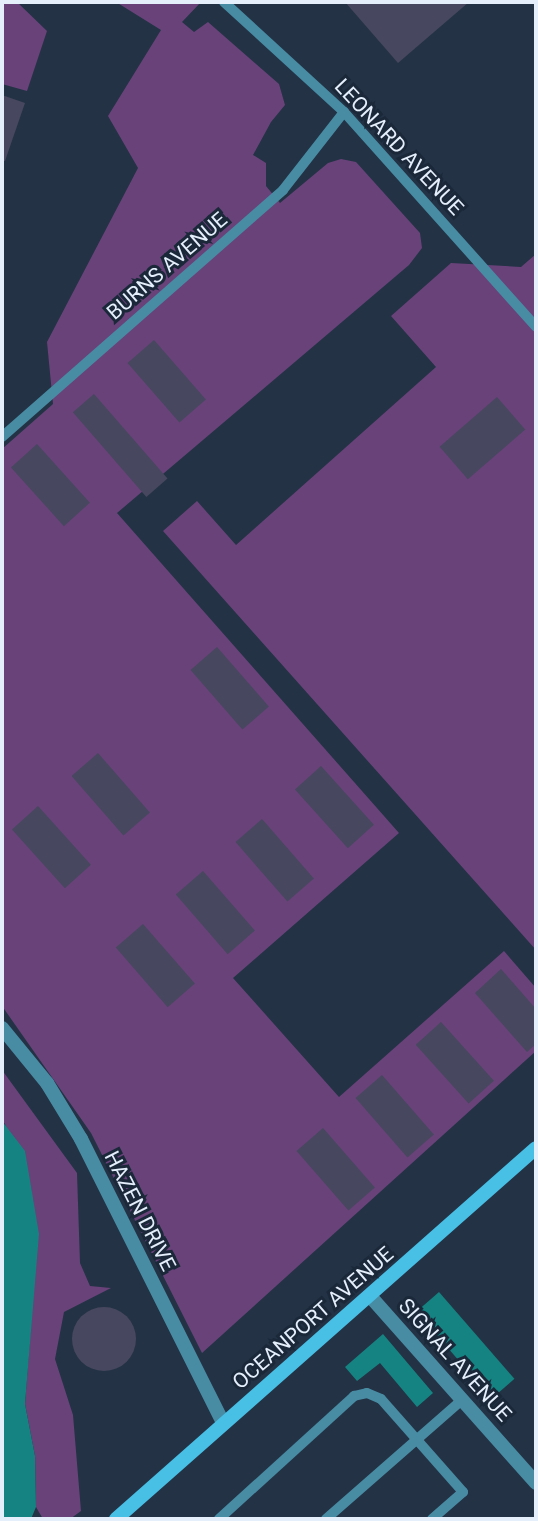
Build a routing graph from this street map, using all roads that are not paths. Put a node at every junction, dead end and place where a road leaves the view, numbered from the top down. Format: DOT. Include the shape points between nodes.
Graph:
graph roads {
  1 [pos="224,2"];
  2 [pos="345,112"];
  3 [pos="536,327"];
  4 [pos="2,437"];
  5 [pos="2,1028"];
  6 [pos="536,1148"];
  7 [pos="370,1296"];
  8 [pos="462,1400"];
  9 [pos="223,1423"];
  10 [pos="416,1441"];
  11 [pos="536,1483"];
  12 [pos="116,1519"];
  13 [pos="219,1519"];
  14 [pos="326,1519"];
  15 [pos="432,1519"];
  1 -- 2 [label="lane, LEONARD AVENUE"];
  2 -- 3 [label="lane, LEONARD AVENUE"];
  2 -- 4 [label="lane, BURNS AVENUE" via="283,190"];
  5 -- 9 [label="street, HAZEN DRIVE" via="47,1083 81,1139"];
  6 -- 7 [label="main road, OCEANPORT AVENUE"];
  7 -- 8 [label="street, SIGNAL AVENUE"];
  7 -- 9 [label="main road, OCEANPORT AVENUE"];
  8 -- 10 [label="lane"];
  8 -- 11 [label="street, SIGNAL AVENUE"];
  9 -- 12 [label="main road, OCEANPORT AVENUE"];
  10 -- 13 [label="lane" via="381,1399 367,1393 354,1396"];
  10 -- 14 [label="lane"];
  10 -- 15 [label="lane" via="463,1492"];
}
